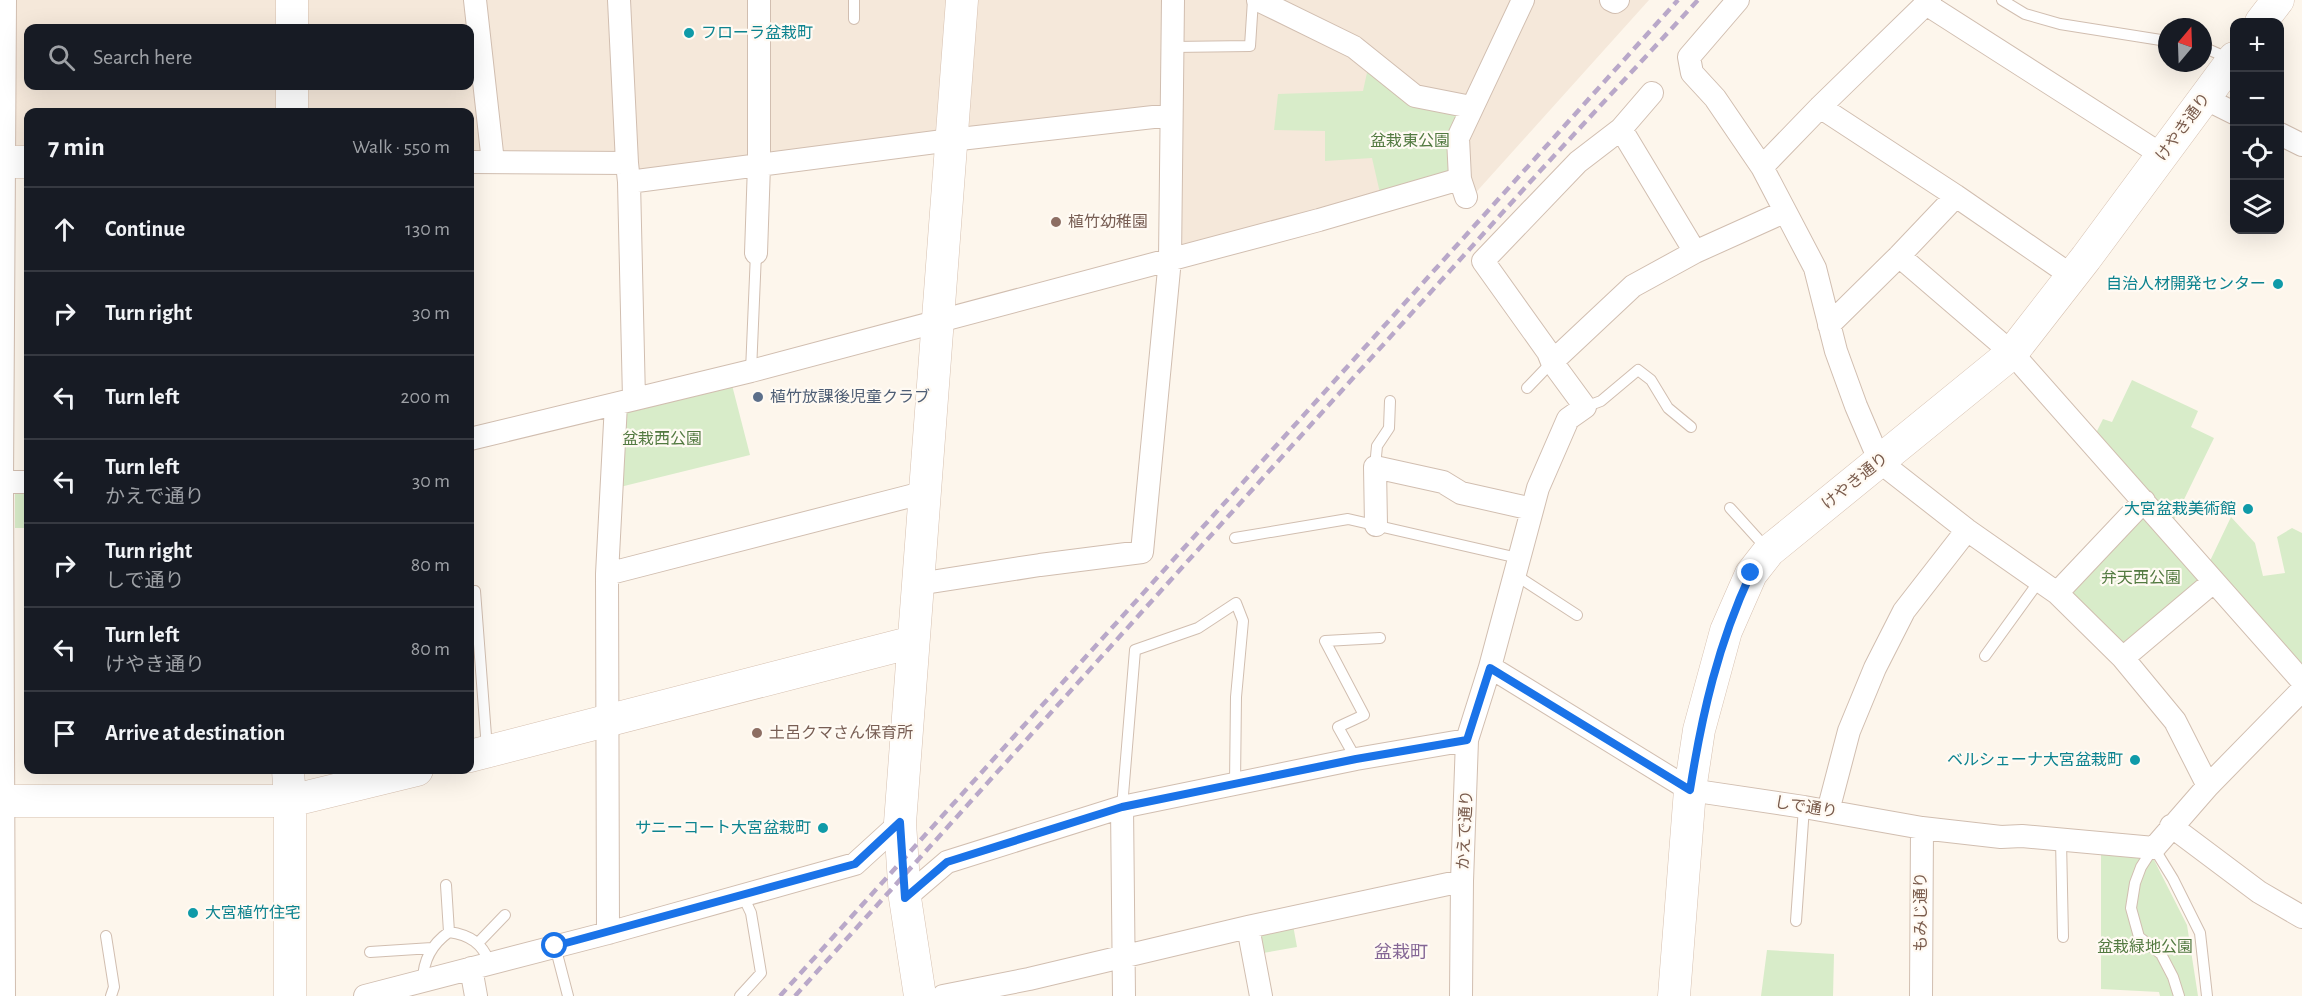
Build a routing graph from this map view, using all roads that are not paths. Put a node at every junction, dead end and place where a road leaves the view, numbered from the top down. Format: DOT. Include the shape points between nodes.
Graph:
graph roads {
  1 [pos="5,0"];
  2 [pos="292,0"];
  3 [pos="475,0"];
  4 [pos="619,0"];
  5 [pos="759,0"];
  6 [pos="854,0"];
  7 [pos="962,0"];
  8 [pos="1173,0"];
  9 [pos="1253,0"];
  10 [pos="1258,0"];
  11 [pos="1523,0"];
  12 [pos="1611,0"];
  13 [pos="1618,0"];
  14 [pos="1738,0"];
  15 [pos="2002,0"];
  16 [pos="2278,0"];
  17 [pos="1928,2"];
  18 [pos="2264,18"];
  19 [pos="854,19"];
  20 [pos="292,24"];
  21 [pos="2158,40"];
  22 [pos="1173,47"];
  23 [pos="2212,51"];
  24 [pos="2230,58"];
  25 [pos="2230,63"];
  26 [pos="292,90"];
  27 [pos="1652,93"];
  28 [pos="2204,98"];
  29 [pos="1471,107"];
  30 [pos="1820,107"];
  31 [pos="292,108"];
  32 [pos="2230,110"];
  33 [pos="1171,115"];
  34 [pos="1621,129"];
  35 [pos="2284,136"];
  36 [pos="951,140"];
  37 [pos="2302,145"];
  38 [pos="2163,155"];
  39 [pos="11,162"];
  40 [pos="474,162"];
  41 [pos="493,162"];
  42 [pos="759,165"];
  43 [pos="1762,167"];
  44 [pos="628,173"];
  45 [pos="1956,196"];
  46 [pos="1784,212"];
  47 [pos="1695,252"];
  48 [pos="756,253"];
  49 [pos="1899,256"];
  50 [pos="1170,259"];
  51 [pos="2072,276"];
  52 [pos="937,321"];
  53 [pos="1829,325"];
  54 [pos="2012,352"];
  55 [pos="1552,362"];
  56 [pos="751,371"];
  57 [pos="1527,388"];
  58 [pos="1390,401"];
  59 [pos="625,402"];
  60 [pos="1585,406"];
  61 [pos="1691,427"];
  62 [pos="474,438"];
  63 [pos="1880,462"];
  64 [pos="1375,467"];
  65 [pos="1,482"];
  66 [pos="24,482"];
  67 [pos="926,492"];
  68 [pos="2144,501"];
  69 [pos="1730,508"];
  70 [pos="1532,509"];
  71 [pos="1376,525"];
  72 [pos="1967,530"];
  73 [pos="1235,538"];
  74 [pos="1769,551"];
  75 [pos="1516,566"];
  76 [pos="607,574"];
  77 [pos="2213,582"];
  78 [pos="918,584"];
  79 [pos="2049,586"];
  80 [pos="475,591"];
  81 [pos="1577,615"];
  82 [pos="1380,638"];
  83 [pos="913,642"];
  84 [pos="1984,656"];
  85 [pos="2123,658"];
  86 [pos="1490,668"];
  87 [pos="2302,681"];
  88 [pos="2302,690"];
  89 [pos="608,722"];
  90 [pos="1467,740"];
  91 [pos="479,754"];
  92 [pos="1356,759"];
  93 [pos="288,774"];
  94 [pos="401,774"];
  95 [pos="1235,784"];
  96 [pos="2208,786"];
  97 [pos="1690,790"];
  98 [pos="1,801"];
  99 [pos="290,801"];
  100 [pos="1122,807"];
  101 [pos="1804,807"];
  102 [pos="1828,811"];
  103 [pos="900,822"];
  104 [pos="2172,826"];
  105 [pos="1922,828"];
  106 [pos="2061,840"];
  107 [pos="2152,851"];
  108 [pos="1462,882"];
  109 [pos="446,885"];
  110 [pos="742,894"];
  111 [pos="905,898"];
  112 [pos="505,915"];
  113 [pos="2302,917"];
  114 [pos="1796,921"];
  115 [pos="1248,927"];
  116 [pos="449,932"];
  117 [pos="608,933"];
  118 [pos="106,936"];
  119 [pos="2063,937"];
  120 [pos="479,942"];
  121 [pos="555,946"];
  122 [pos="432,948"];
  123 [pos="370,952"];
  124 [pos="1123,956"];
  125 [pos="480,966"];
  126 [pos="423,981"];
  127 [pos="1028,987"];
  128 [pos="4,996"];
  129 [pos="111,996"];
  130 [pos="290,996"];
  131 [pos="365,996"];
  132 [pos="476,996"];
  133 [pos="568,996"];
  134 [pos="740,996"];
  135 [pos="920,996"];
  136 [pos="943,996"];
  137 [pos="1124,996"];
  138 [pos="1261,996"];
  139 [pos="1461,996"];
  140 [pos="1679,996"];
  141 [pos="1921,996"];
  142 [pos="2179,996"];
  143 [pos="2207,996"];
  1 -- 39 [label="street"];
  2 -- 20 [label="street"];
  3 -- 41 [label="street"];
  4 -- 44 [label="street"];
  5 -- 42 [label="street"];
  6 -- 19 [label="lane"];
  7 -- 36 [label="street"];
  8 -- 22 [label="street"];
  9 -- 22 [label="lane" via="1250,46"];
  10 -- 29 [label="street" via="1354,47 1415,96"];
  11 -- 29 [label="street"];
  12 -- 13 [label="street"];
  14 -- 43 [label="street" via="1689,57 1692,73 1715,98"];
  15 -- 21 [label="lane" via="2025,14 2060,24"];
  16 -- 18 [label="street"];
  17 -- 30 [label="street"];
  17 -- 38 [label="street"];
  22 -- 33 [label="street"];
  23 -- 24 [label="lane"];
  25 -- 28 [label="street, けやき通り"];
  26 -- 31 [label="street"];
  27 -- 34 [label="street"];
  28 -- 32 [label="street"];
  28 -- 38 [label="street, けやき通り"];
  29 -- 50 [label="street" via="1458,138 1463,188"];
  30 -- 43 [label="street"];
  30 -- 45 [label="street"];
  33 -- 36 [label="street"];
  33 -- 50 [label="street"];
  34 -- 47 [label="street"];
  34 -- 55 [label="street" via="1578,162 1483,261"];
  35 -- 37 [label="street"];
  36 -- 42 [label="street"];
  36 -- 52 [label="street"];
  38 -- 51 [label="street, けやき通り"];
  39 -- 65 [label="street"];
  40 -- 41 [label="street"];
  41 -- 44 [label="street"];
  42 -- 44 [label="street"];
  42 -- 48 [label="street"];
  43 -- 46 [label="street"];
  44 -- 59 [label="street"];
  45 -- 49 [label="street"];
  45 -- 51 [label="street"];
  46 -- 47 [label="street"];
  46 -- 53 [label="street" via="1815,268"];
  47 -- 55 [label="street" via="1633,286"];
  48 -- 56 [label="lane"];
  49 -- 53 [label="street"];
  49 -- 54 [label="street"];
  50 -- 52 [label="street"];
  50 -- 78 [label="street" via="1142,552"];
  51 -- 54 [label="street, けやき通り"];
  52 -- 56 [label="street"];
  52 -- 67 [label="street"];
  53 -- 63 [label="street"];
  54 -- 63 [label="street, けやき通り"];
  54 -- 68 [label="street"];
  55 -- 57 [label="lane"];
  55 -- 60 [label="street"];
  56 -- 59 [label="street"];
  58 -- 64 [label="lane" via="1389,428 1377,446"];
  59 -- 62 [label="street"];
  59 -- 76 [label="street"];
  60 -- 61 [label="lane" via="1601,401 1638,370 1651,380 1668,408"];
  60 -- 70 [label="street, かえで通り" via="1568,419"];
  63 -- 72 [label="street"];
  63 -- 74 [label="street, けやき通り"];
  64 -- 70 [label="street" via="1443,482 1461,493"];
  64 -- 71 [label="street"];
  65 -- 66 [label="street"];
  65 -- 98 [label="street"];
  67 -- 76 [label="street"];
  67 -- 78 [label="street"];
  68 -- 77 [label="street"];
  68 -- 79 [label="street"];
  69 -- 74 [label="lane"];
  70 -- 75 [label="street, かえで通り"];
  71 -- 73 [label="lane" via="1348,519"];
  71 -- 75 [label="lane"];
  72 -- 79 [label="street"];
  72 -- 102 [label="street" via="1904,611 1875,668 1850,731"];
  74 -- 97 [label="street, けやき通り" via="1751,573 1726,631 1699,730"];
  75 -- 81 [label="lane"];
  75 -- 86 [label="street, かえで通り"];
  76 -- 89 [label="street"];
  77 -- 85 [label="street"];
  77 -- 87 [label="street"];
  78 -- 83 [label="street"];
  79 -- 84 [label="lane"];
  79 -- 85 [label="street"];
  80 -- 91 [label="lane"];
  82 -- 92 [label="lane" via="1325,641 1364,715 1338,727"];
  83 -- 89 [label="street"];
  83 -- 103 [label="street"];
  85 -- 96 [label="street" via="2175,721"];
  86 -- 90 [label="street, かえで通り"];
  86 -- 97 [label="street, しで通り"];
  88 -- 96 [label="street"];
  89 -- 91 [label="street"];
  89 -- 117 [label="street"];
  90 -- 92 [label="street"];
  90 -- 108 [label="street, かえで通り"];
  92 -- 95 [label="street"];
  93 -- 99 [label="street"];
  94 -- 99 [label="street"];
  95 -- 100 [label="street"];
  95 -- 100 [label="lane" via="1236,697 1243,621 1236,603 1198,628 1135,650"];
  96 -- 104 [label="street"];
  97 -- 101 [label="street, しで通り"];
  97 -- 140 [label="street, けやき通り"];
  98 -- 99 [label="street"];
  98 -- 128 [label="street"];
  99 -- 130 [label="street"];
  100 -- 111 [label="street" via="947,862"];
  100 -- 124 [label="street"];
  101 -- 102 [label="street, しで通り"];
  101 -- 114 [label="lane"];
  102 -- 105 [label="street, しで通り"];
  103 -- 110 [label="street" via="855,864"];
  103 -- 111 [label="street"];
  104 -- 107 [label="street"];
  104 -- 113 [label="street" via="2259,892"];
  105 -- 106 [label="street, しで通り"];
  105 -- 141 [label="street, もみじ通り"];
  106 -- 107 [label="street, しで通り"];
  106 -- 119 [label="lane"];
  107 -- 142 [label="lane" via="2134,883 2131,908 2139,937 2161,954"];
  107 -- 143 [label="lane" via="2173,879 2200,933"];
  108 -- 115 [label="street"];
  108 -- 139 [label="street, かえで通り"];
  109 -- 116 [label="lane"];
  110 -- 117 [label="street"];
  110 -- 134 [label="lane" via="751,913 761,974"];
  111 -- 135 [label="street"];
  112 -- 120 [label="lane"];
  115 -- 124 [label="street"];
  115 -- 138 [label="street"];
  116 -- 120 [label="lane"];
  116 -- 122 [label="lane"];
  117 -- 121 [label="street"];
  118 -- 129 [label="lane" via="114,987"];
  120 -- 125 [label="lane"];
  121 -- 125 [label="street"];
  121 -- 133 [label="lane"];
  122 -- 123 [label="lane"];
  122 -- 126 [label="lane"];
  124 -- 127 [label="street"];
  124 -- 137 [label="street"];
  125 -- 126 [label="street"];
  125 -- 132 [label="street"];
  126 -- 131 [label="street"];
  127 -- 136 [label="street"];
}
